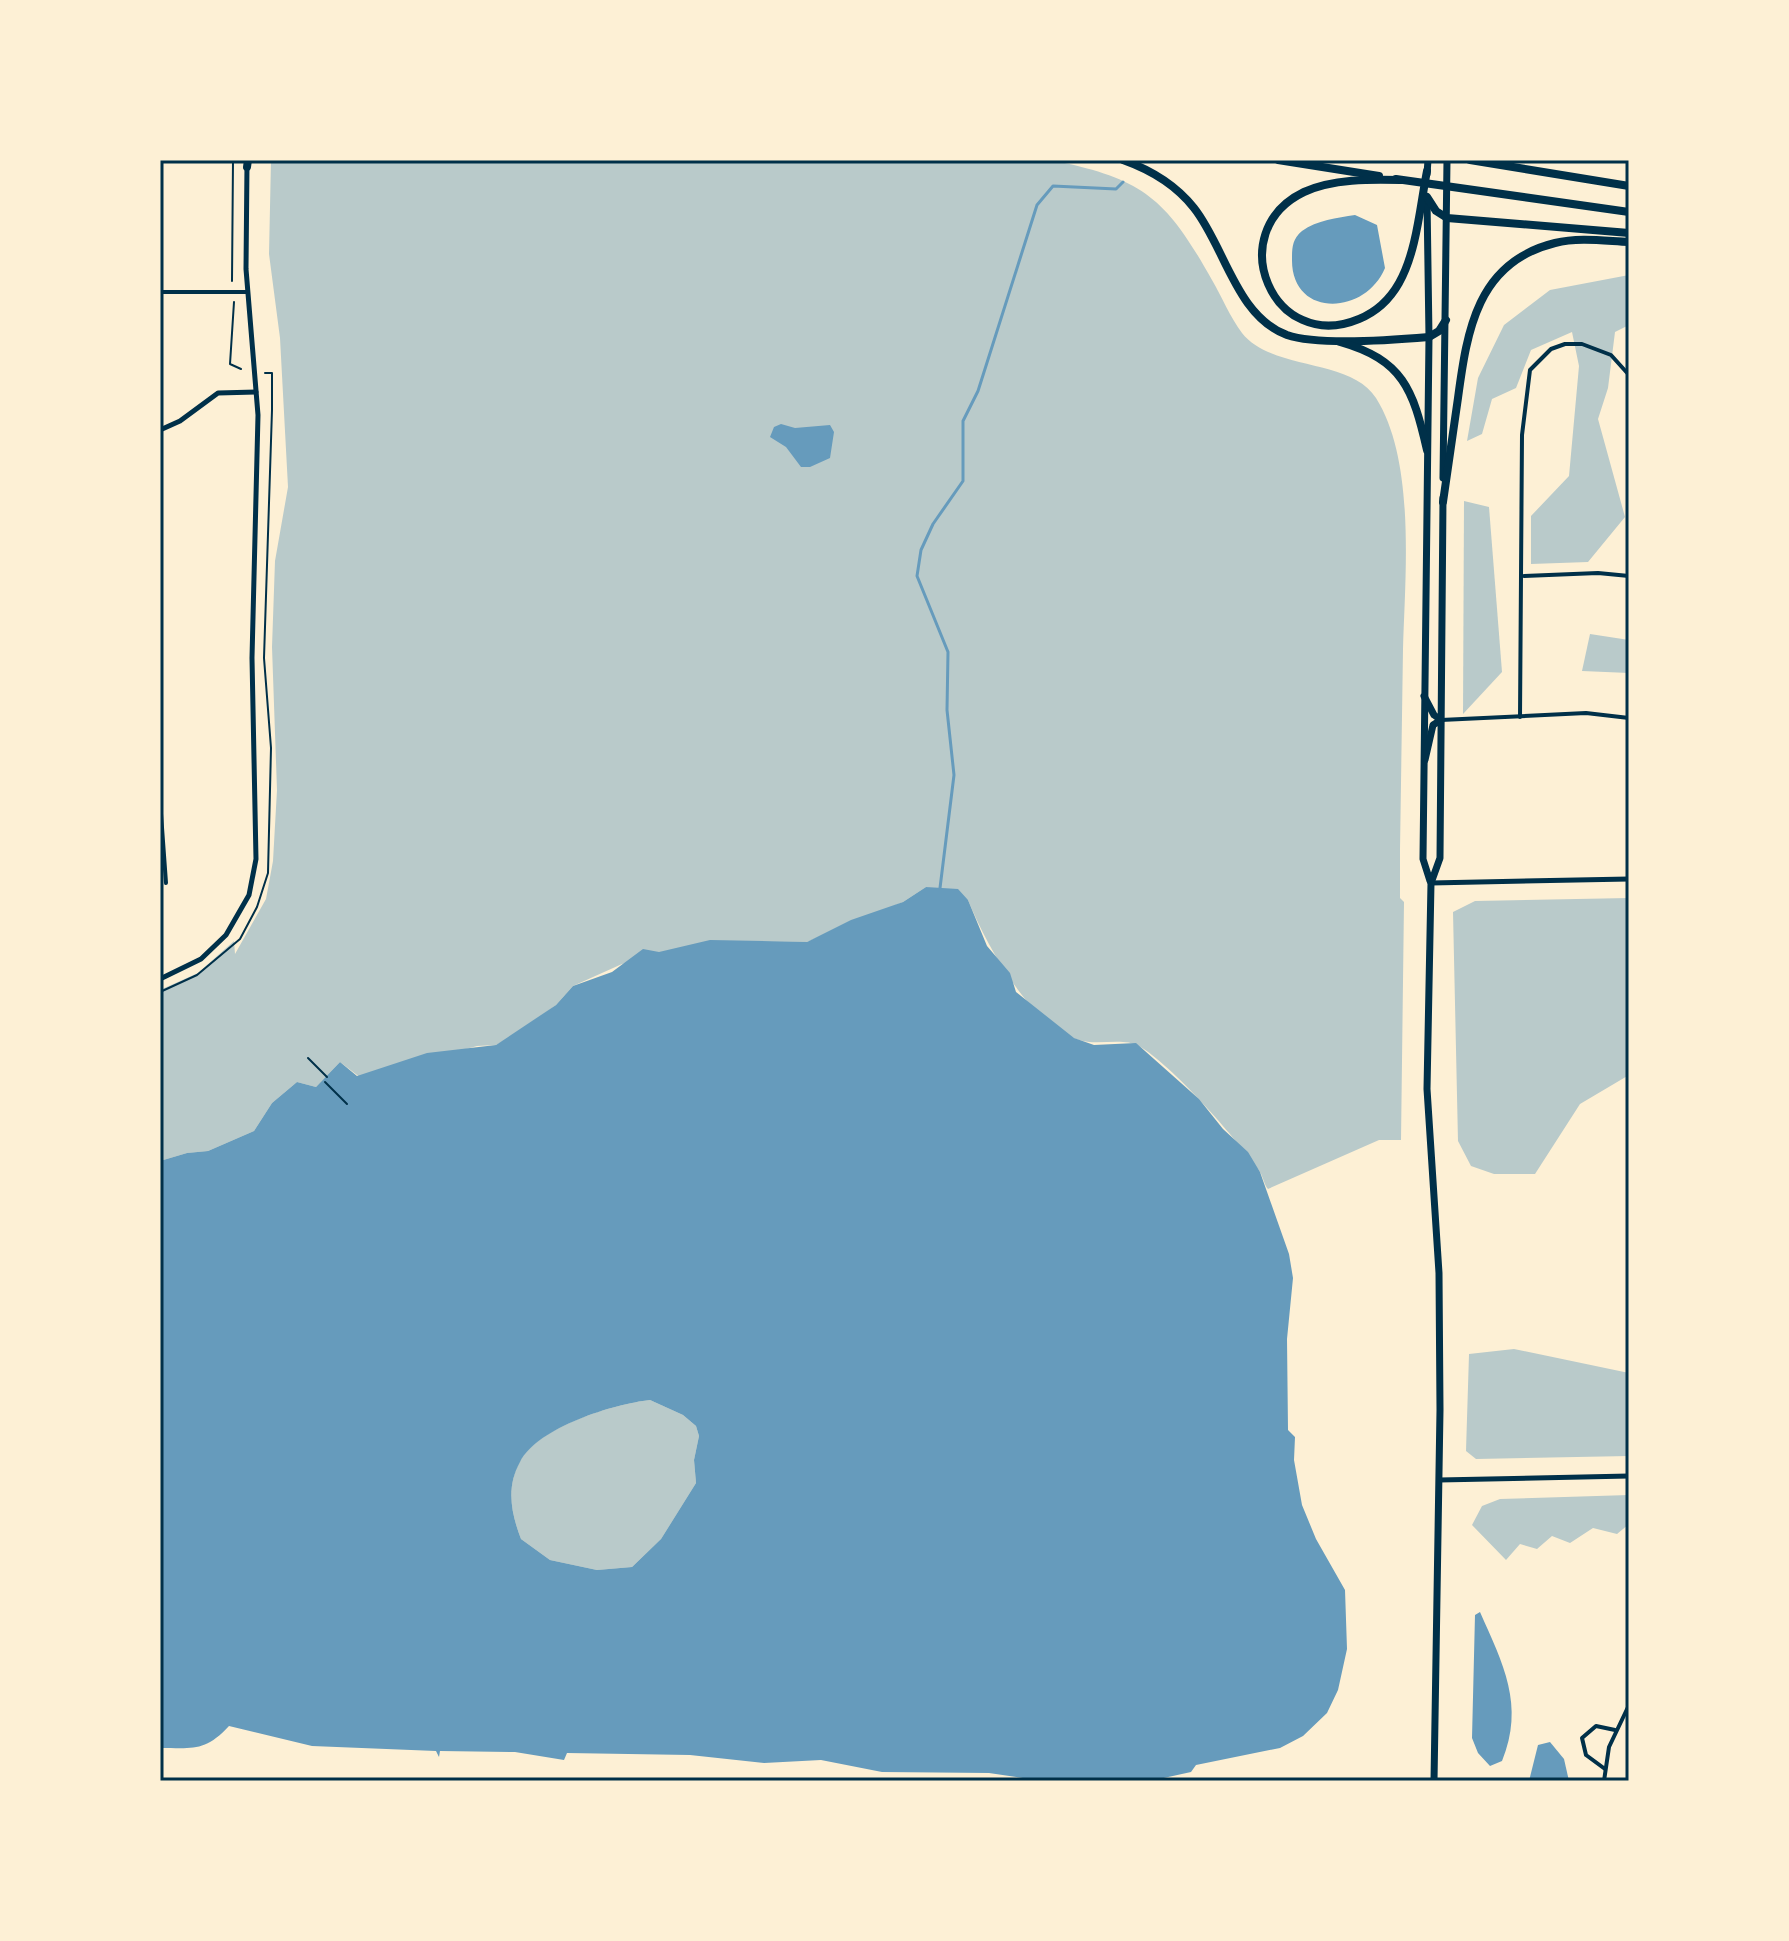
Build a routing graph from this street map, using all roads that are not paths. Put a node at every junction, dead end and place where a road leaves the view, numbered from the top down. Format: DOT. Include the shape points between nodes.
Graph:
graph roads {
  1 [pos="1123,160"];
  2 [pos="1278,160"];
  3 [pos="1428,160"];
  4 [pos="1447,160"];
  5 [pos="1470,160"];
  6 [pos="248,162"];
  7 [pos="1427,171"];
  8 [pos="1401,180"];
  9 [pos="1629,186"];
  10 [pos="1427,197"];
  11 [pos="1629,212"];
  12 [pos="1447,218"];
  13 [pos="1629,233"];
  14 [pos="1629,242"];
  15 [pos="160,292"];
  16 [pos="247,292"];
  17 [pos="1446,320"];
  18 [pos="1429,337"];
  19 [pos="1323,339"];
  20 [pos="1629,375"];
  21 [pos="256,392"];
  22 [pos="160,430"];
  23 [pos="1427,450"];
  24 [pos="1443,502"];
  25 [pos="1522,576"];
  26 [pos="1629,576"];
  27 [pos="1423,695"];
  28 [pos="1520,717"];
  29 [pos="1629,718"];
  30 [pos="1441,720"];
  31 [pos="1423,766"];
  32 [pos="160,800"];
  33 [pos="1629,879"];
  34 [pos="166,883"];
  35 [pos="1431,883"];
  36 [pos="160,979"];
  37 [pos="308,1058"];
  38 [pos="327,1077"];
  39 [pos="1629,1476"];
  40 [pos="1439,1480"];
  41 [pos="1629,1705"];
  42 [pos="1615,1730"];
  43 [pos="1605,1769"];
  44 [pos="1434,1781"];
  45 [pos="1604,1781"];
  1 -- 19 [label="highway" via="1157,175 1193,207 1262,319 1287,334"];
  2 -- 8 [label="highway"];
  3 -- 7 [label="main road"];
  4 -- 12 [label="main road"];
  5 -- 9 [label="highway"];
  6 -- 16 [label="street"];
  7 -- 8 [label="highway" via="1404,273 1381,305 1338,325 1310,323 1286,310 1269,289 1261,260 1266,232 1280,209 1324,186"];
  7 -- 10 [label="main road"];
  8 -- 11 [label="highway"];
  10 -- 12 [label="highway"];
  10 -- 18 [label="main road"];
  12 -- 13 [label="highway"];
  12 -- 17 [label="main road"];
  14 -- 24 [label="highway" via="1572,240 1546,246 1510,265 1489,286 1468,332"];
  15 -- 16 [label="street"];
  16 -- 21 [label="street"];
  17 -- 18 [label="highway"];
  17 -- 24 [label="main road"];
  18 -- 19 [label="highway"];
  18 -- 23 [label="main road"];
  19 -- 23 [label="highway" via="1376,355 1399,374"];
  20 -- 25 [label="street" via="1599,348 1565,344 1530,370 1522,435"];
  21 -- 22 [label="street" via="218,393"];
  21 -- 36 [label="street" via="254,872 243,908 220,941 186,968"];
  23 -- 27 [label="main road"];
  24 -- 30 [label="main road"];
  25 -- 26 [label="street"];
  25 -- 28 [label="street"];
  27 -- 30 [label="main road"];
  27 -- 31 [label="main road"];
  28 -- 29 [label="street" via="1586,713"];
  28 -- 30 [label="street"];
  30 -- 31 [label="main road" via="1433,725"];
  30 -- 35 [label="main road" via="1440,858"];
  31 -- 35 [label="main road" via="1423,859"];
  32 -- 34 [label="street"];
  33 -- 35 [label="street"];
  35 -- 40 [label="main road" via="1427,1119 1439,1273"];
  37 -- 38 [label="lane"];
  39 -- 40 [label="street"];
  40 -- 44 [label="main road"];
  41 -- 42 [label="street"];
  42 -- 43 [label="street"];
  42 -- 43 [label="street" via="1596,1726 1582,1738 1586,1755"];
  43 -- 45 [label="street"];
}
